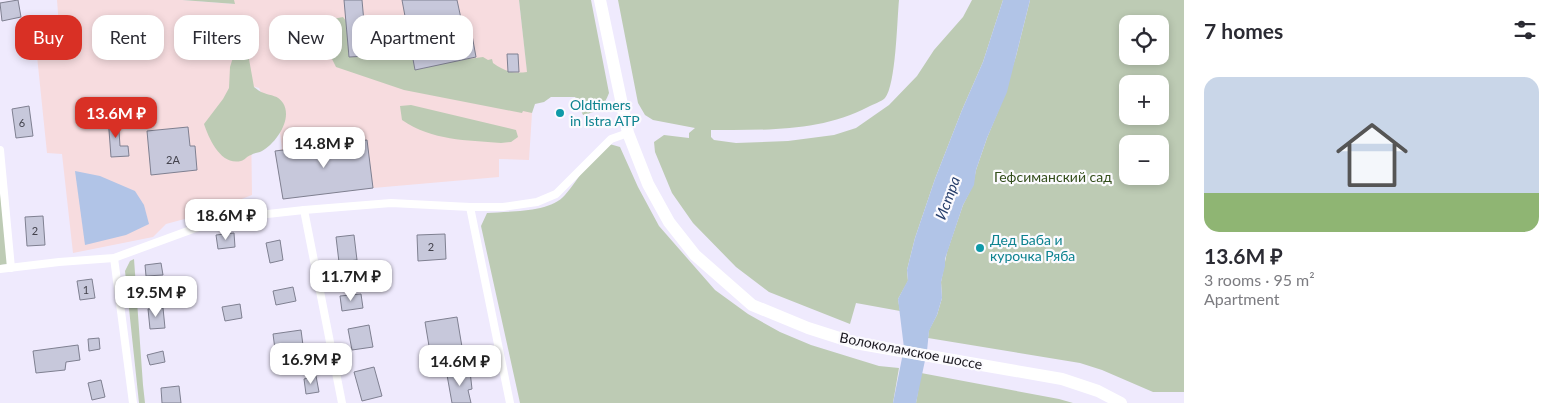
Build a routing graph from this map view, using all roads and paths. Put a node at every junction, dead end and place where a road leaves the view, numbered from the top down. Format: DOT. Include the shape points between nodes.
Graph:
graph roads {
  1 [pos="600,0"];
  2 [pos="628,132"];
  3 [pos="0,150"];
  4 [pos="470,207"];
  5 [pos="304,210"];
  6 [pos="114,258"];
  7 [pos="12,268"];
  8 [pos="0,269"];
  9 [pos="133,403"];
  10 [pos="342,403"];
  11 [pos="510,403"];
  12 [pos="1121,403"];
  1 -- 2 [label="main road, Волоколамское шоссе"];
  2 -- 4 [label="street" via="611,139 556,194 537,202 504,207"];
  2 -- 12 [label="main road, Волоколамское шоссе" via="648,184 669,222 695,255 752,305 855,343 1062,379"];
  3 -- 7 [label="street"];
  4 -- 5 [label="street" via="391,203"];
  4 -- 11 [label="street"];
  5 -- 6 [label="street" via="222,220"];
  5 -- 10 [label="street"];
  6 -- 7 [label="street"];
  6 -- 9 [label="street"];
  7 -- 8 [label="street"];
}
